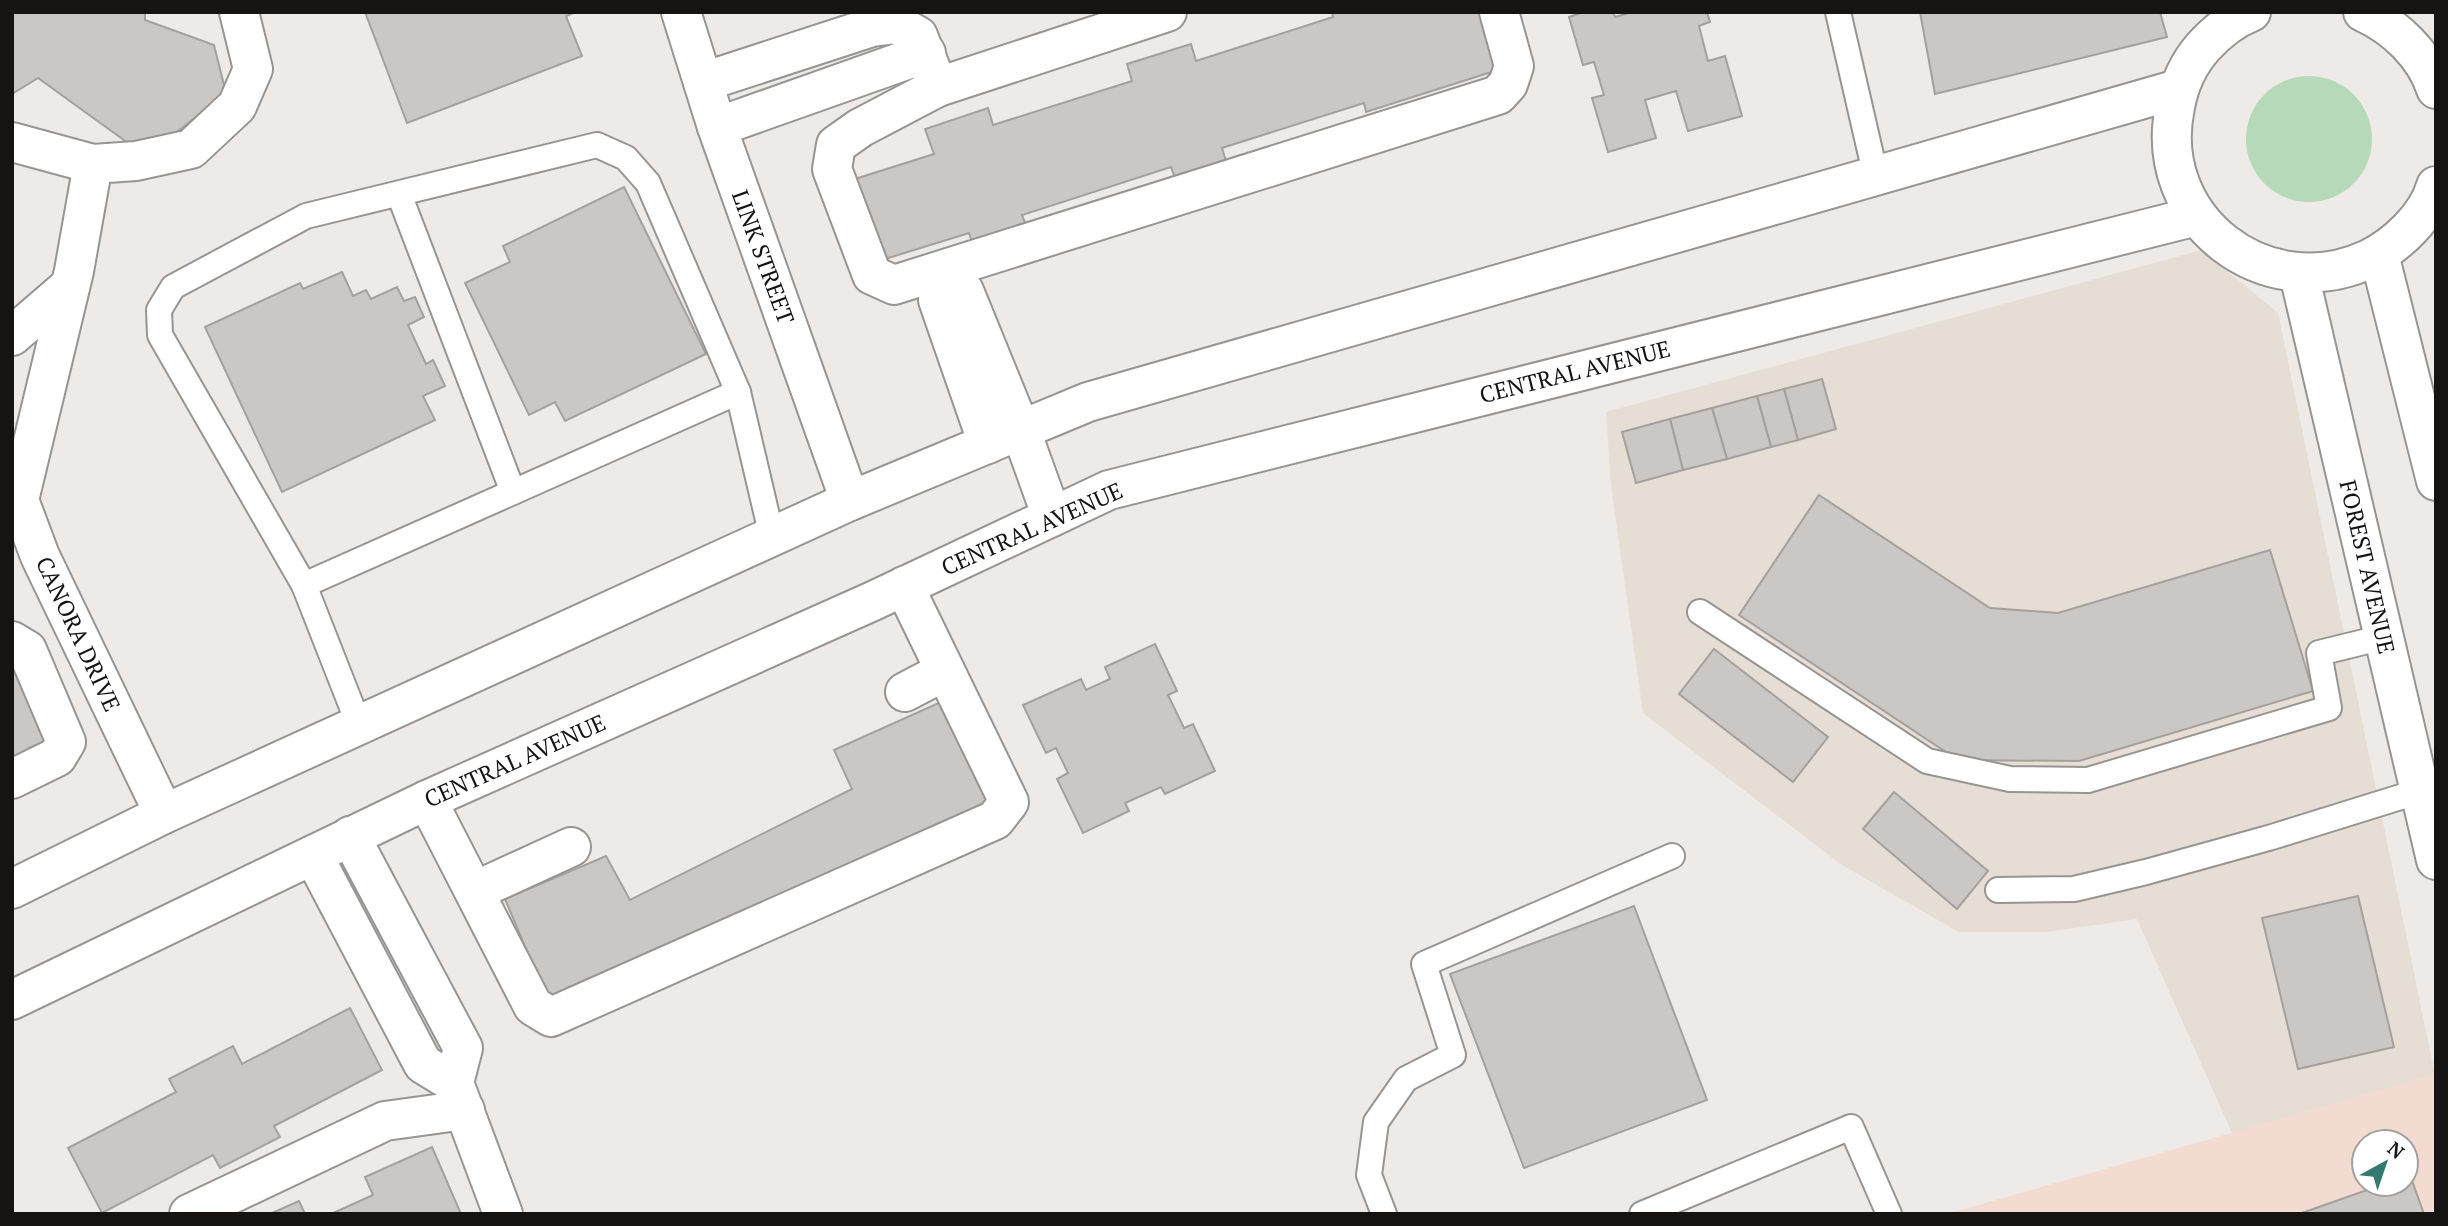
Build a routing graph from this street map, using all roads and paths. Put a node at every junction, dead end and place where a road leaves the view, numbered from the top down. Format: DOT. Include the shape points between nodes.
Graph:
graph roads {
  1 [pos="239,12"];
  2 [pos="681,12"];
  3 [pos="1167,12"];
  4 [pos="1499,12"];
  5 [pos="1838,12"];
  6 [pos="2363,12"];
  7 [pos="2246,13"];
  8 [pos="2426,52"];
  9 [pos="932,70"];
  10 [pos="703,82"];
  11 [pos="2178,89"];
  12 [pos="2436,89"];
  13 [pos="717,127"];
  14 [pos="12,142"];
  15 [pos="93,164"];
  16 [pos="1876,177"];
  17 [pos="2436,186"];
  18 [pos="399,194"];
  19 [pos="2197,216"];
  20 [pos="2379,254"];
  21 [pos="2299,274"];
  22 [pos="71,286"];
  23 [pos="951,296"];
  24 [pos="12,336"];
  25 [pos="738,392"];
  26 [pos="1004,437"];
  27 [pos="2436,481"];
  28 [pos="513,492"];
  29 [pos="850,501"];
  30 [pos="1052,517"];
  31 [pos="772,537"];
  32 [pos="26,562"];
  33 [pos="304,585"];
  34 [pos="904,586"];
  35 [pos="1700,612"];
  36 [pos="2384,637"];
  37 [pos="12,641"];
  38 [pos="945,671"];
  39 [pos="905,692"];
  40 [pos="359,725"];
  41 [pos="2421,734"];
  42 [pos="12,779"];
  43 [pos="2420,790"];
  44 [pos="428,800"];
  45 [pos="164,814"];
  46 [pos="350,836"];
  47 [pos="571,847"];
  48 [pos="313,855"];
  49 [pos="1672,856"];
  50 [pos="2436,860"];
  51 [pos="12,889"];
  52 [pos="1998,890"];
  53 [pos="475,891"];
  54 [pos="12,1000"];
  55 [pos="460,1096"];
  56 [pos="189,1214"];
  57 [pos="503,1214"];
  58 [pos="1384,1214"];
  59 [pos="1642,1214"];
  60 [pos="1889,1214"];
  1 -- 15 [label="street" via="253,69 237,106 191,149 136,161"];
  2 -- 10 [label="street, LINK STREET"];
  3 -- 9 [label="street"];
  4 -- 9 [label="street" via="1514,66 1498,95 894,285 872,275 832,169 836,145"];
  5 -- 16 [label="lane"];
  6 -- 8 [label="street"];
  7 -- 11 [label="street" via="2197,54"];
  8 -- 12 [label="street"];
  9 -- 10 [label="street" via="918,36 897,24 872,27"];
  9 -- 13 [label="street"];
  10 -- 13 [label="street, LINK STREET"];
  11 -- 16 [label="street"];
  11 -- 19 [label="street" via="2172,155 2180,187"];
  13 -- 29 [label="street, LINK STREET"];
  14 -- 15 [label="street"];
  15 -- 22 [label="street, CANORA DRIVE"];
  16 -- 26 [label="street" via="1088,402"];
  17 -- 20 [label="street" via="2419,217"];
  18 -- 25 [label="lane" via="597,145 626,158 648,183"];
  18 -- 28 [label="lane"];
  18 -- 33 [label="lane" via="306,216 173,287 159,310 160,335"];
  19 -- 21 [label="street" via="2242,256"];
  19 -- 30 [label="street, CENTRAL AVENUE" via="1110,490"];
  20 -- 21 [label="street" via="2354,266"];
  20 -- 27 [label="street"];
  21 -- 36 [label="street, FOREST AVENUE"];
  22 -- 24 [label="street"];
  22 -- 32 [label="street, CANORA DRIVE" via="19,500"];
  23 -- 26 [label="street"];
  25 -- 28 [label="lane"];
  25 -- 31 [label="lane"];
  26 -- 29 [label="street"];
  26 -- 30 [label="street"];
  28 -- 33 [label="lane"];
  29 -- 31 [label="street"];
  30 -- 34 [label="street, CENTRAL AVENUE"];
  31 -- 40 [label="street"];
  32 -- 45 [label="street, CANORA DRIVE"];
  33 -- 40 [label="lane"];
  34 -- 38 [label="street"];
  34 -- 44 [label="street, CENTRAL AVENUE"];
  35 -- 36 [label="lane" via="1927,761 2010,779 2088,780 2329,708 2319,653"];
  36 -- 41 [label="street, FOREST AVENUE"];
  37 -- 42 [label="street" via="27,650 66,742 57,757"];
  38 -- 39 [label="street"];
  38 -- 53 [label="street" via="1009,802 995,820 551,1017 533,1006"];
  40 -- 45 [label="street"];
  41 -- 43 [label="street, FOREST AVENUE"];
  43 -- 50 [label="street, FOREST AVENUE"];
  43 -- 52 [label="lane" via="2146,872 2074,889"];
  44 -- 46 [label="street, CENTRAL AVENUE"];
  44 -- 53 [label="street"];
  45 -- 51 [label="street"];
  46 -- 48 [label="street, CENTRAL AVENUE"];
  46 -- 55 [label="street" via="464,1048"];
  47 -- 53 [label="street"];
  48 -- 54 [label="street, CENTRAL AVENUE"];
  48 -- 55 [label="street" via="423,1064"];
  49 -- 58 [label="lane" via="1424,964 1453,1055 1406,1079 1376,1122 1369,1175"];
  55 -- 56 [label="street" via="384,1121"];
  55 -- 57 [label="street"];
  59 -- 60 [label="lane" via="1851,1127"];
}
